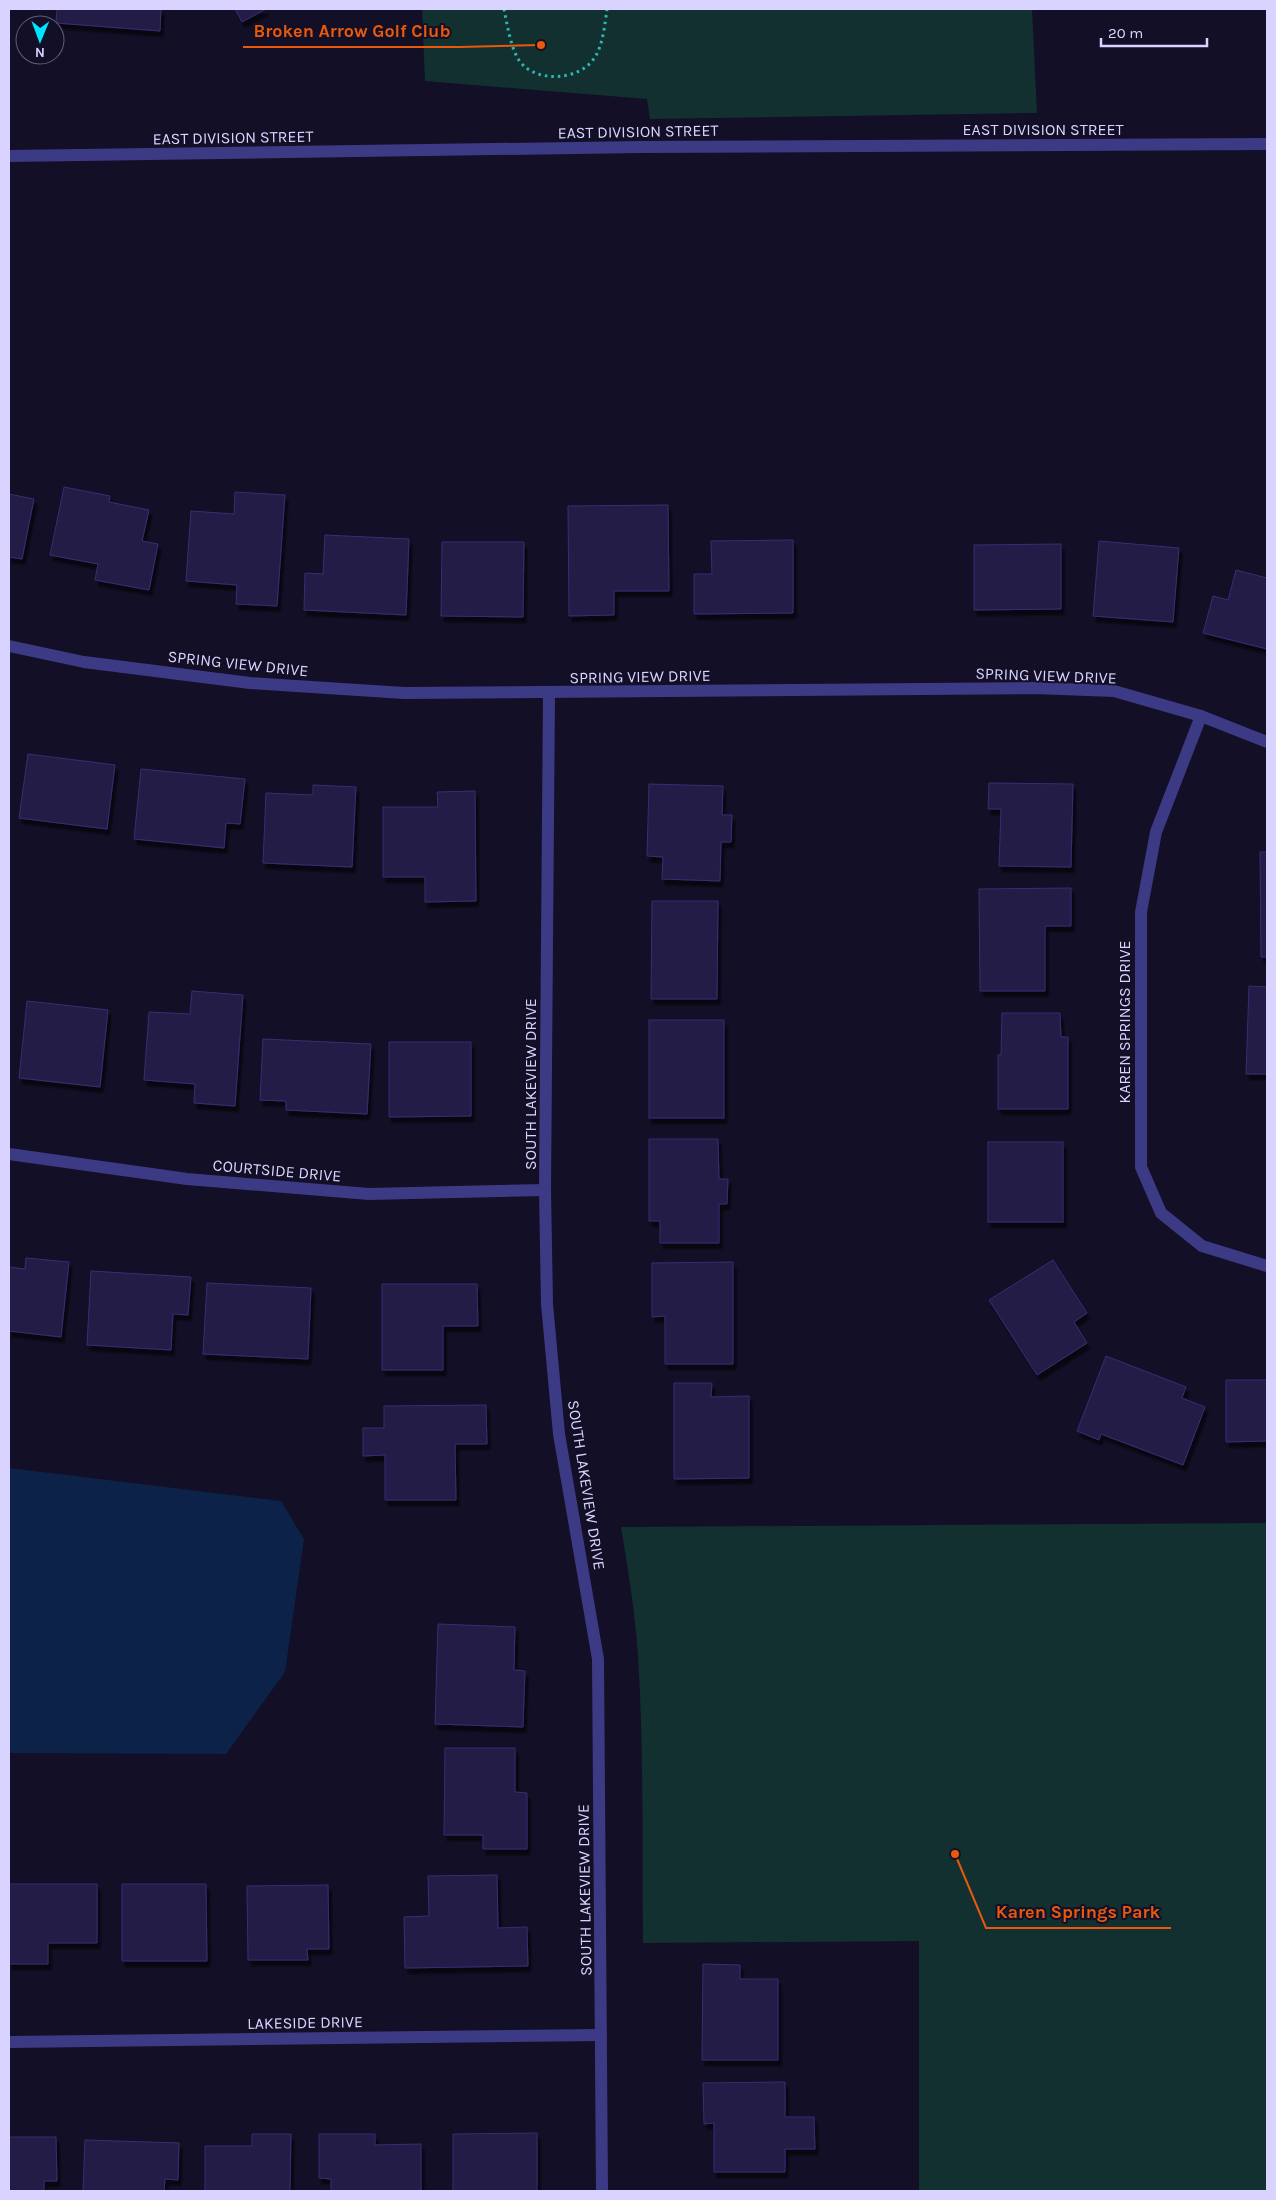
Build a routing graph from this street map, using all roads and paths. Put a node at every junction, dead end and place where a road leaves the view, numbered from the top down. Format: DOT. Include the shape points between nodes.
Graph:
graph roads {
  1 [pos="504,9"];
  2 [pos="607,9"];
  3 [pos="1267,144"];
  4 [pos="9,156"];
  5 [pos="9,646"];
  6 [pos="549,693"];
  7 [pos="1201,716"];
  8 [pos="1267,742"];
  9 [pos="9,1154"];
  10 [pos="545,1190"];
  11 [pos="1267,1266"];
  12 [pos="601,2035"];
  13 [pos="9,2042"];
  14 [pos="602,2191"];
  1 -- 2 [label="path" via="518,58 535,74 565,76 582,71 596,56"];
  3 -- 4 [label="street, EAST DIVISION STREET" via="651,147"];
  5 -- 6 [label="street, SPRING VIEW DRIVE" via="84,662 250,683 404,693"];
  6 -- 7 [label="street, SPRING VIEW DRIVE" via="1035,688 1114,691"];
  6 -- 10 [label="street, SOUTH LAKEVIEW DRIVE"];
  7 -- 8 [label="street, SPRING VIEW DRIVE"];
  7 -- 11 [label="street, KAREN SPRINGS DRIVE" via="1156,832 1141,912 1141,1167 1161,1212 1202,1246"];
  9 -- 10 [label="street, COURTSIDE DRIVE" via="187,1179 369,1194"];
  10 -- 12 [label="street, SOUTH LAKEVIEW DRIVE" via="548,1304 559,1434 598,1659"];
  12 -- 13 [label="street, LAKESIDE DRIVE"];
  12 -- 14 [label="street, SOUTH LAKEVIEW DRIVE"];
}
